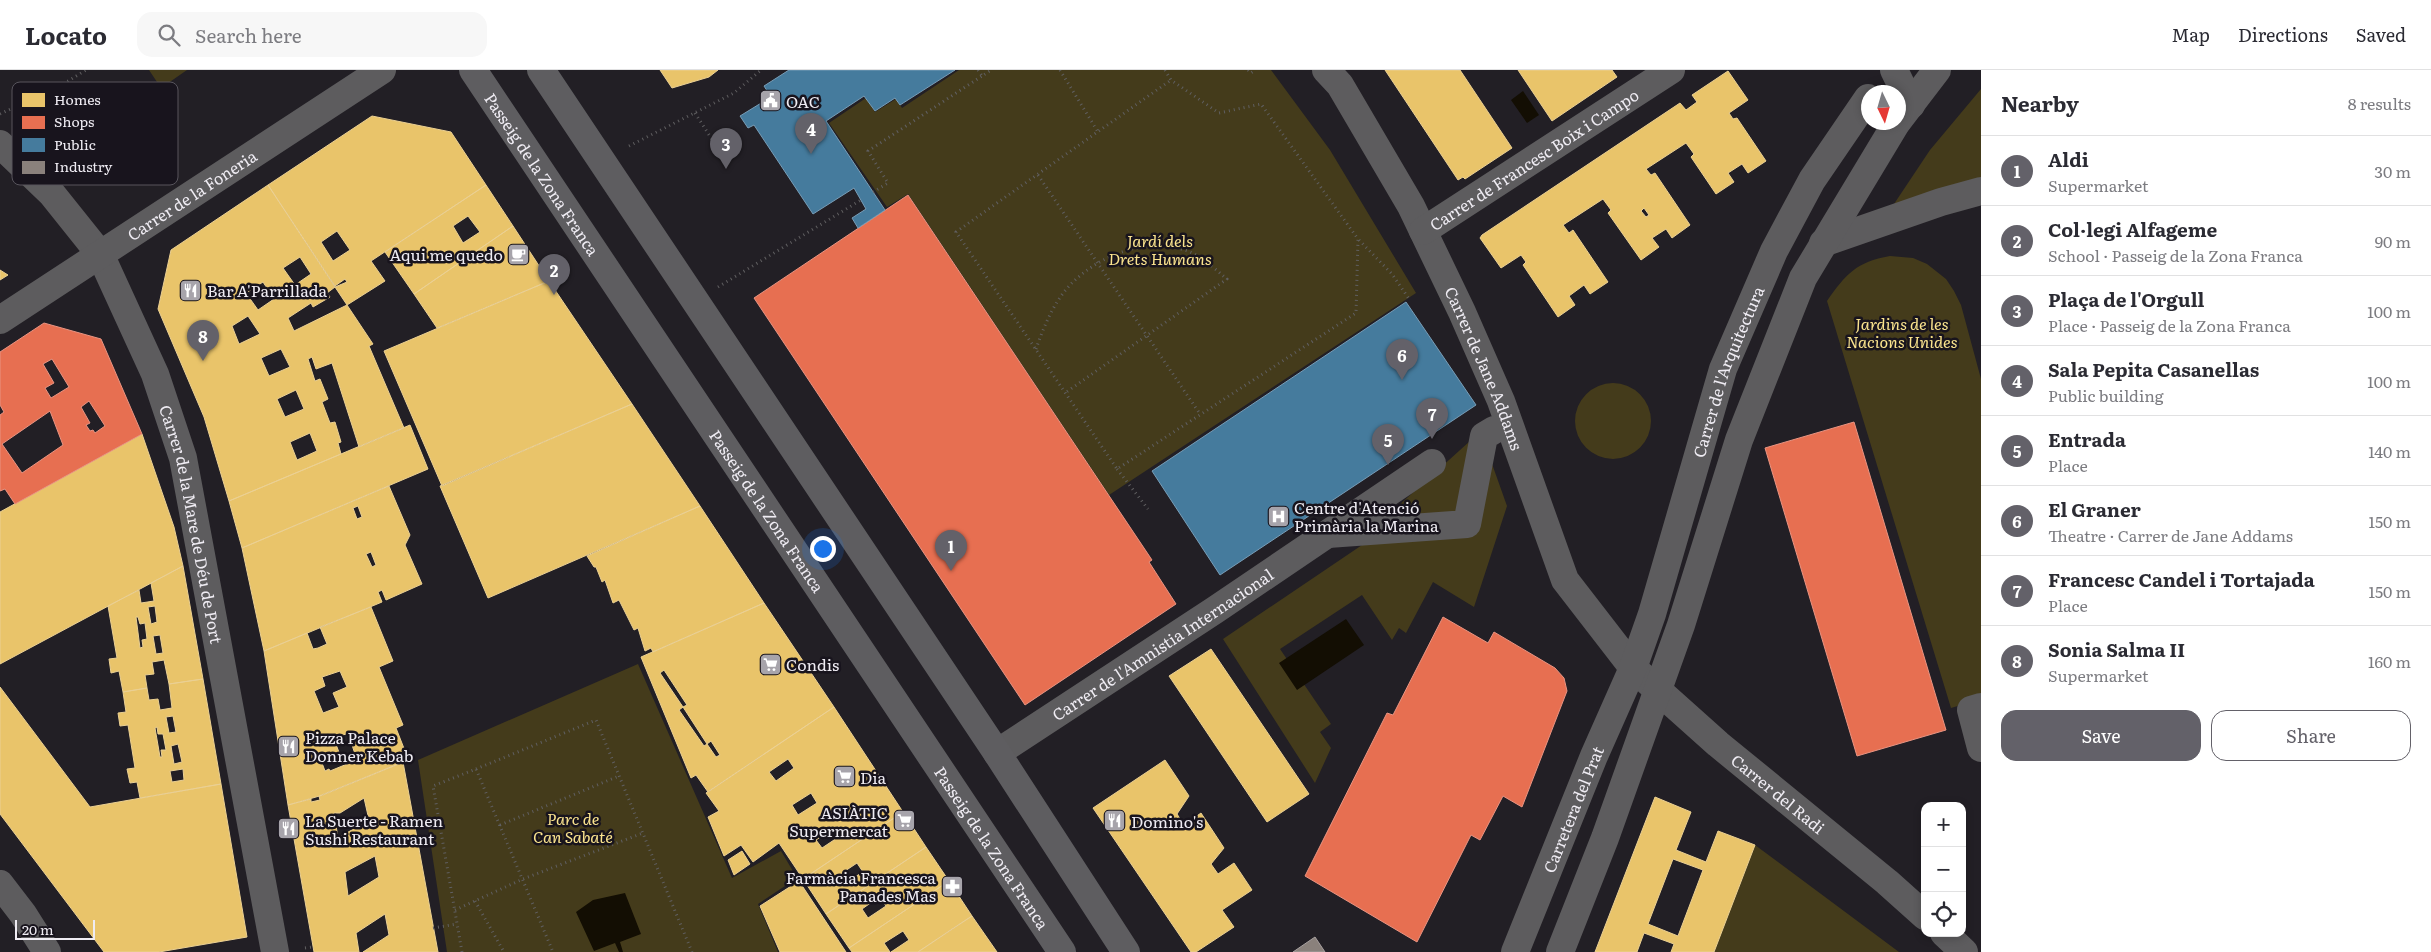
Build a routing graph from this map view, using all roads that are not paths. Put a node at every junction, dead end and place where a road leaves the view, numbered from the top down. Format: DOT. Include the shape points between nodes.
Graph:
graph roads {
  1 [pos="382,70"];
  2 [pos="473,70"];
  3 [pos="541,70"];
  4 [pos="1326,70"];
  5 [pos="1670,70"];
  6 [pos="1894,70"];
  7 [pos="1936,70"];
  8 [pos="1880,85"];
  9 [pos="1897,85"];
  10 [pos="1861,108"];
  11 [pos="1906,111"];
  12 [pos="1893,130"];
  13 [pos="1,158"];
  14 [pos="12,166"];
  15 [pos="39,185"];
  16 [pos="1981,191"];
  17 [pos="1423,231"];
  18 [pos="1823,242"];
  19 [pos="100,254"];
  20 [pos="0,320"];
  21 [pos="1494,430"];
  22 [pos="1432,463"];
  23 [pos="1327,534"];
  24 [pos="1633,668"];
  25 [pos="1657,689"];
  26 [pos="1981,707"];
  27 [pos="1981,748"];
  28 [pos="997,753"];
  29 [pos="0,884"];
  30 [pos="1921,912"];
  31 [pos="1948,937"];
  32 [pos="47,952"];
  33 [pos="275,952"];
  34 [pos="1062,952"];
  35 [pos="1126,952"];
  36 [pos="1515,952"];
  37 [pos="1560,952"];
  38 [pos="1964,952"];
  1 -- 19 [label="street, Carrer de la Foneria"];
  2 -- 34 [label="main road, Passeig de la Zona Franca"];
  3 -- 28 [label="main road"];
  4 -- 17 [label="street, Carrer de Jane Addams" via="1340,85"];
  5 -- 17 [label="street, Carrer de Francesc Boix i Campo"];
  6 -- 8 [label="street"];
  6 -- 9 [label="street"];
  7 -- 11 [label="street, Carrer de l'Arquitectura"];
  10 -- 24 [label="street, Carrer de l'Arquitectura" via="1812,180 1774,251 1723,369 1652,614"];
  12 -- 18 [label="street, Carrer de l'Arquitectura"];
  13 -- 14 [label="street, Carrer de la Mare de Déu de Port"];
  15 -- 19 [label="street, Carrer de la Mare de Déu de Port" via="52,194"];
  16 -- 18 [label="street"];
  17 -- 24 [label="street, Carrer de Jane Addams" via="1501,401 1565,580"];
  18 -- 25 [label="street, Carrer de l'Arquitectura" via="1803,278 1739,440 1681,625"];
  19 -- 20 [label="street, Carrer de la Foneria"];
  19 -- 33 [label="street, Carrer de la Mare de Déu de Port" via="155,374 183,458"];
  21 -- 23 [label="street, Carrer de l'Amnistia Internacional" via="1484,436 1467,524"];
  22 -- 23 [label="street, Carrer de l'Amnistia Internacional"];
  23 -- 28 [label="street, Carrer de l'Amnistia Internacional"];
  24 -- 25 [label="street, Carrer del Radi"];
  24 -- 36 [label="street, Carretera del Prat"];
  25 -- 30 [label="street, Carrer del Radi" via="1718,744"];
  25 -- 37 [label="street" via="1605,838"];
  26 -- 27 [label="street" via="1971,710"];
  28 -- 35 [label="main road"];
  29 -- 32 [label="street"];
  31 -- 38 [label="street"];
}
